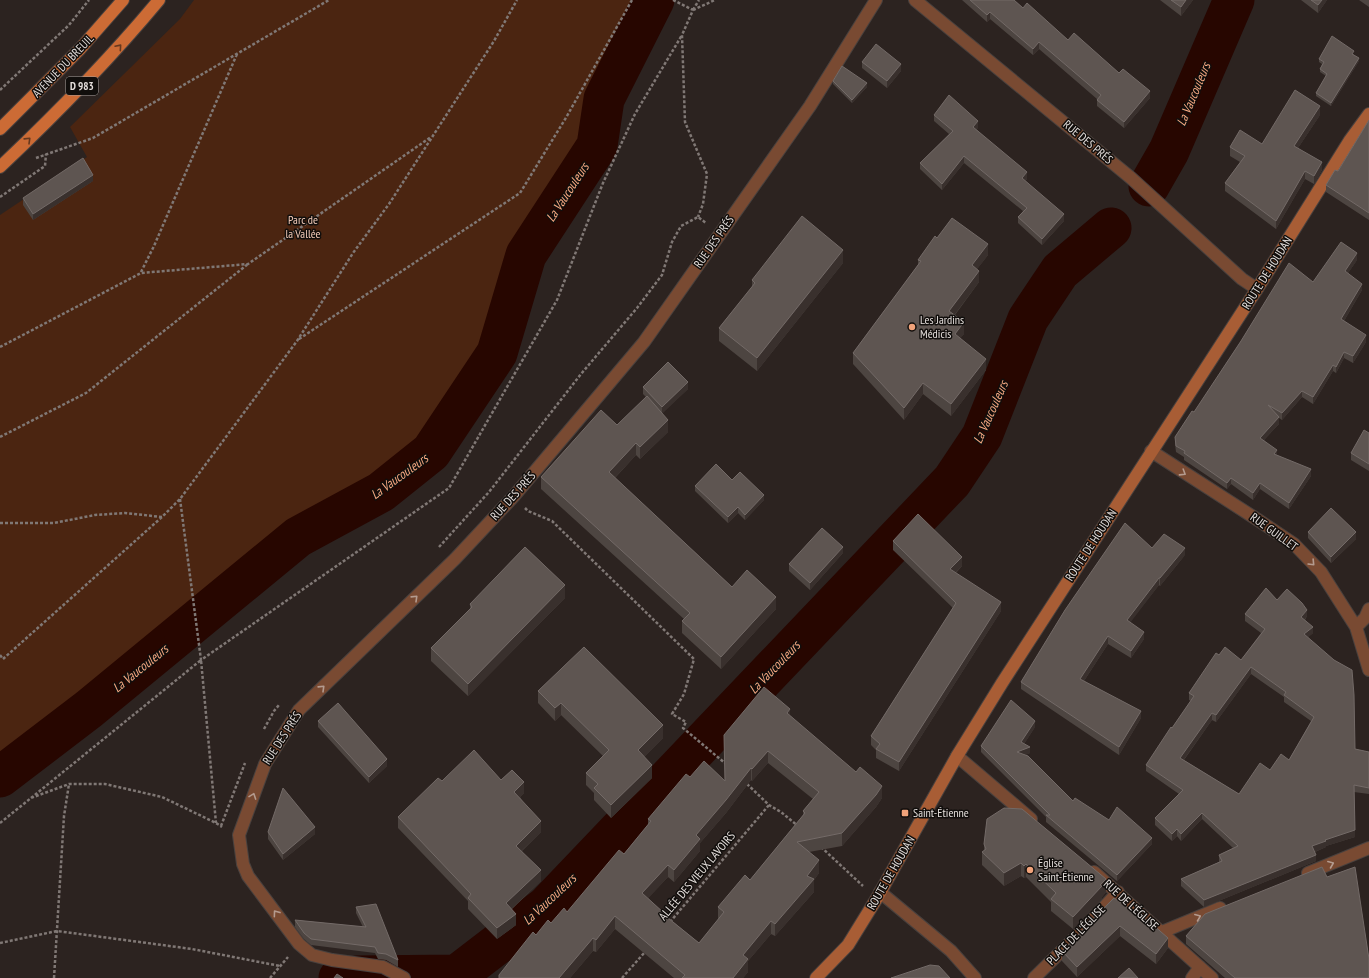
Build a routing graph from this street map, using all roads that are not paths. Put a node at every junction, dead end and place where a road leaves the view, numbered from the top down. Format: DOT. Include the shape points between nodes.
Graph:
graph roads {
  1 [pos="123,0"];
  2 [pos="159,0"];
  3 [pos="876,0"];
  4 [pos="915,0"];
  5 [pos="1369,114"];
  6 [pos="0,129"];
  7 [pos="0,167"];
  8 [pos="1257,289"];
  9 [pos="1151,452"];
  10 [pos="1369,609"];
  11 [pos="1356,627"];
  12 [pos="1369,670"];
  13 [pos="957,756"];
  14 [pos="1040,827"];
  15 [pos="1369,848"];
  16 [pos="1088,867"];
  17 [pos="1295,878"];
  18 [pos="1118,892"];
  19 [pos="879,895"];
  20 [pos="1228,905"];
  21 [pos="1162,932"];
  22 [pos="1200,967"];
  23 [pos="404,978"];
  24 [pos="816,978"];
  25 [pos="975,978"];
  26 [pos="1034,978"];
  27 [pos="1192,978"];
  28 [pos="1212,978"];
  1 -- 6 [label="main road, AVENUE DU BREUIL" via="80,49"];
  7 -- 2 [label="main road, D 983, one-way" via="115,52"];
  23 -- 3 [label="street, RUE DES PRÉS, one-way" via="383,967 312,956 299,944 248,876 242,864 239,835 265,764 300,710 455,559 514,496 644,342 810,106"];
  4 -- 8 [label="street, RUE DES PRÉS" via="1131,178 1242,279"];
  5 -- 8 [label="street, ROUTE DE HOUDAN"];
  8 -- 9 [label="street, ROUTE DE HOUDAN"];
  9 -- 11 [label="street, RUE GUILLET, one-way" via="1294,544 1321,572"];
  9 -- 13 [label="street, ROUTE DE HOUDAN"];
  10 -- 11 [label="street" via="1365,618"];
  11 -- 12 [label="street, RUE GUILLET"];
  13 -- 14 [label="street"];
  13 -- 19 [label="street, ROUTE DE HOUDAN"];
  17 -- 15 [label="street, one-way"];
  16 -- 18 [label="street, RUE DE L'ÉGLISE"];
  18 -- 21 [label="street, RUE DE L'ÉGLISE"];
  18 -- 26 [label="street, PLACE DE L'ÉGLISE"];
  19 -- 24 [label="street, ROUTE DE HOUDAN" via="848,944"];
  19 -- 25 [label="street" via="952,951"];
  21 -- 20 [label="street, one-way"];
  21 -- 22 [label="street, RUE DE L'ÉGLISE"];
  22 -- 27 [label="street"];
  22 -- 28 [label="street, RUE DE L'ÉGLISE"];
}
